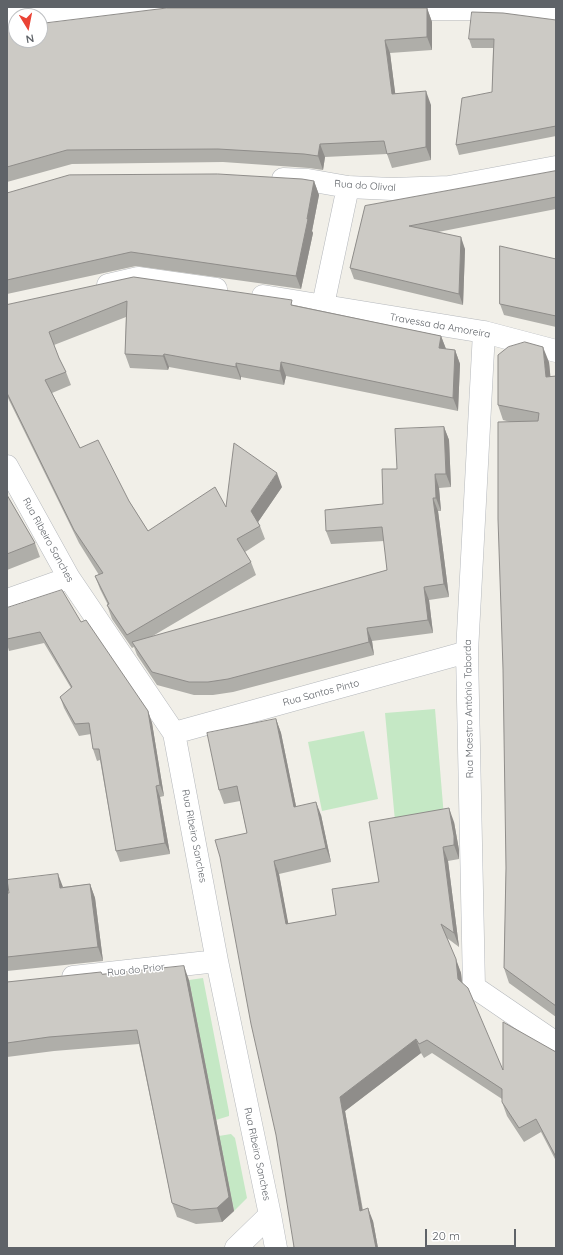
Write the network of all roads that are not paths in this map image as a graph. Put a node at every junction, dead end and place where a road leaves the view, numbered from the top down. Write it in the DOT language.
graph roads {
  1 [pos="455,8"];
  2 [pos="207,9"];
  3 [pos="380,9"];
  4 [pos="556,12"];
  5 [pos="7,17"];
  6 [pos="556,167"];
  7 [pos="261,178"];
  8 [pos="348,187"];
  9 [pos="92,288"];
  10 [pos="323,305"];
  11 [pos="484,332"];
  12 [pos="556,351"];
  13 [pos="7,466"];
  14 [pos="69,578"];
  15 [pos="7,600"];
  16 [pos="467,652"];
  17 [pos="174,733"];
  18 [pos="217,962"];
  19 [pos="54,979"];
  20 [pos="556,1043"];
  21 [pos="270,1215"];
  22 [pos="236,1248"];
  23 [pos="276,1248"];
  1 -- 3 [label="street"];
  1 -- 4 [label="street"];
  2 -- 5 [label="street"];
  6 -- 8 [label="street, Rua do Olival"];
  7 -- 8 [label="street, Rua do Olival"];
  8 -- 10 [label="street"];
  9 -- 10 [label="street, Travessa da Amoreira"];
  10 -- 11 [label="street, Travessa da Amoreira"];
  11 -- 12 [label="street, Travessa da Amoreira"];
  11 -- 16 [label="street, Rua Maestro António Taborda"];
  13 -- 14 [label="street, Rua Ribeiro Sanches"];
  14 -- 15 [label="street"];
  14 -- 17 [label="street, Rua Ribeiro Sanches"];
  16 -- 17 [label="street, Rua Santos Pinto"];
  16 -- 20 [label="street, Rua Maestro António Taborda"];
  17 -- 18 [label="street, Rua Ribeiro Sanches"];
  18 -- 19 [label="street, Rua do Prior"];
  18 -- 21 [label="street, Rua Ribeiro Sanches"];
  21 -- 22 [label="street"];
  21 -- 23 [label="street, Rua Ribeiro Sanches"];
}
